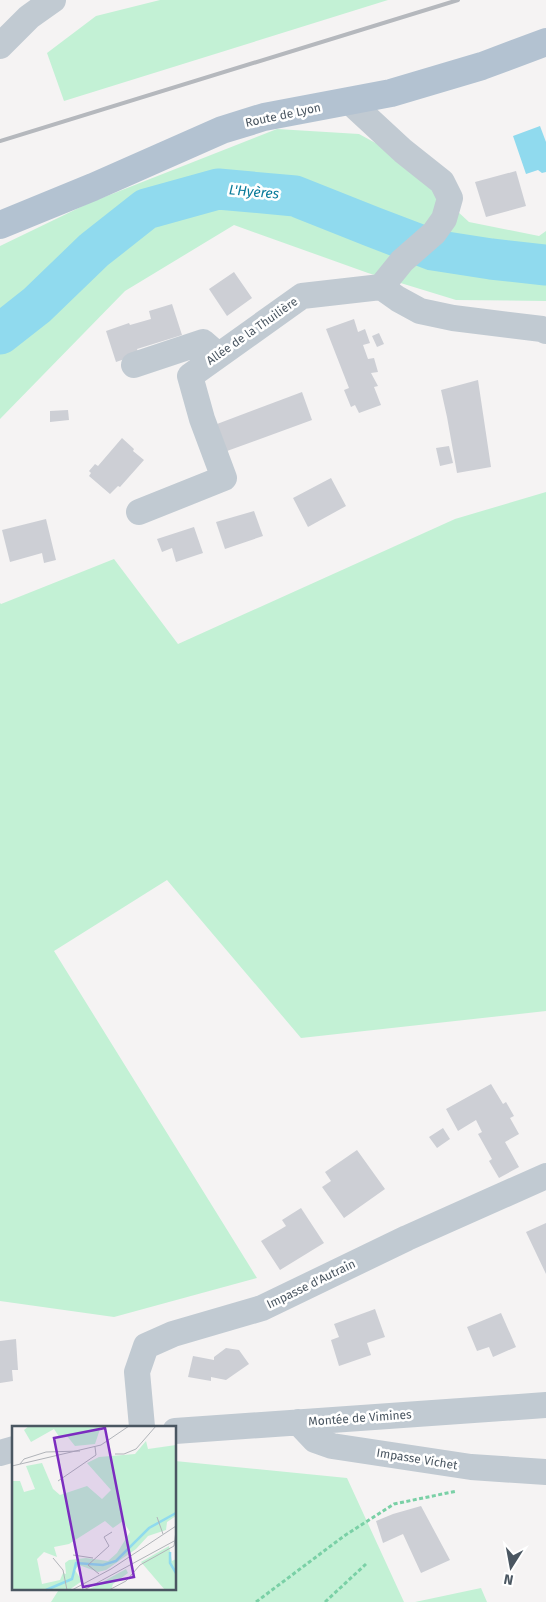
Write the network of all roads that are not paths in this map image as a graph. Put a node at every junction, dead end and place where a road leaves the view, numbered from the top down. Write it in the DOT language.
graph roads {
  1 [pos="53,0"];
  2 [pos="546,42"];
  3 [pos="0,46"];
  4 [pos="350,102"];
  5 [pos="0,225"];
  6 [pos="381,287"];
  7 [pos="546,331"];
  8 [pos="218,355"];
  9 [pos="134,365"];
  10 [pos="139,512"];
  11 [pos="546,1176"];
  12 [pos="546,1405"];
  13 [pos="298,1422"];
  14 [pos="142,1426"];
  15 [pos="176,1431"];
  16 [pos="546,1472"];
  1 -- 3 [label="street"];
  2 -- 4 [label="main road, Route de Lyon"];
  4 -- 5 [label="main road, Route de Lyon"];
  4 -- 6 [label="street"];
  6 -- 7 [label="street"];
  6 -- 8 [label="street, Allée de la Thuilière"];
  8 -- 9 [label="street"];
  8 -- 10 [label="street, Allée de la Thuilière"];
  11 -- 14 [label="street, Impasse d'Autrain"];
  12 -- 13 [label="street, Montée de Vimines"];
  13 -- 15 [label="street, Montée de Vimines"];
  13 -- 16 [label="street, Impasse Vichet"];
}
